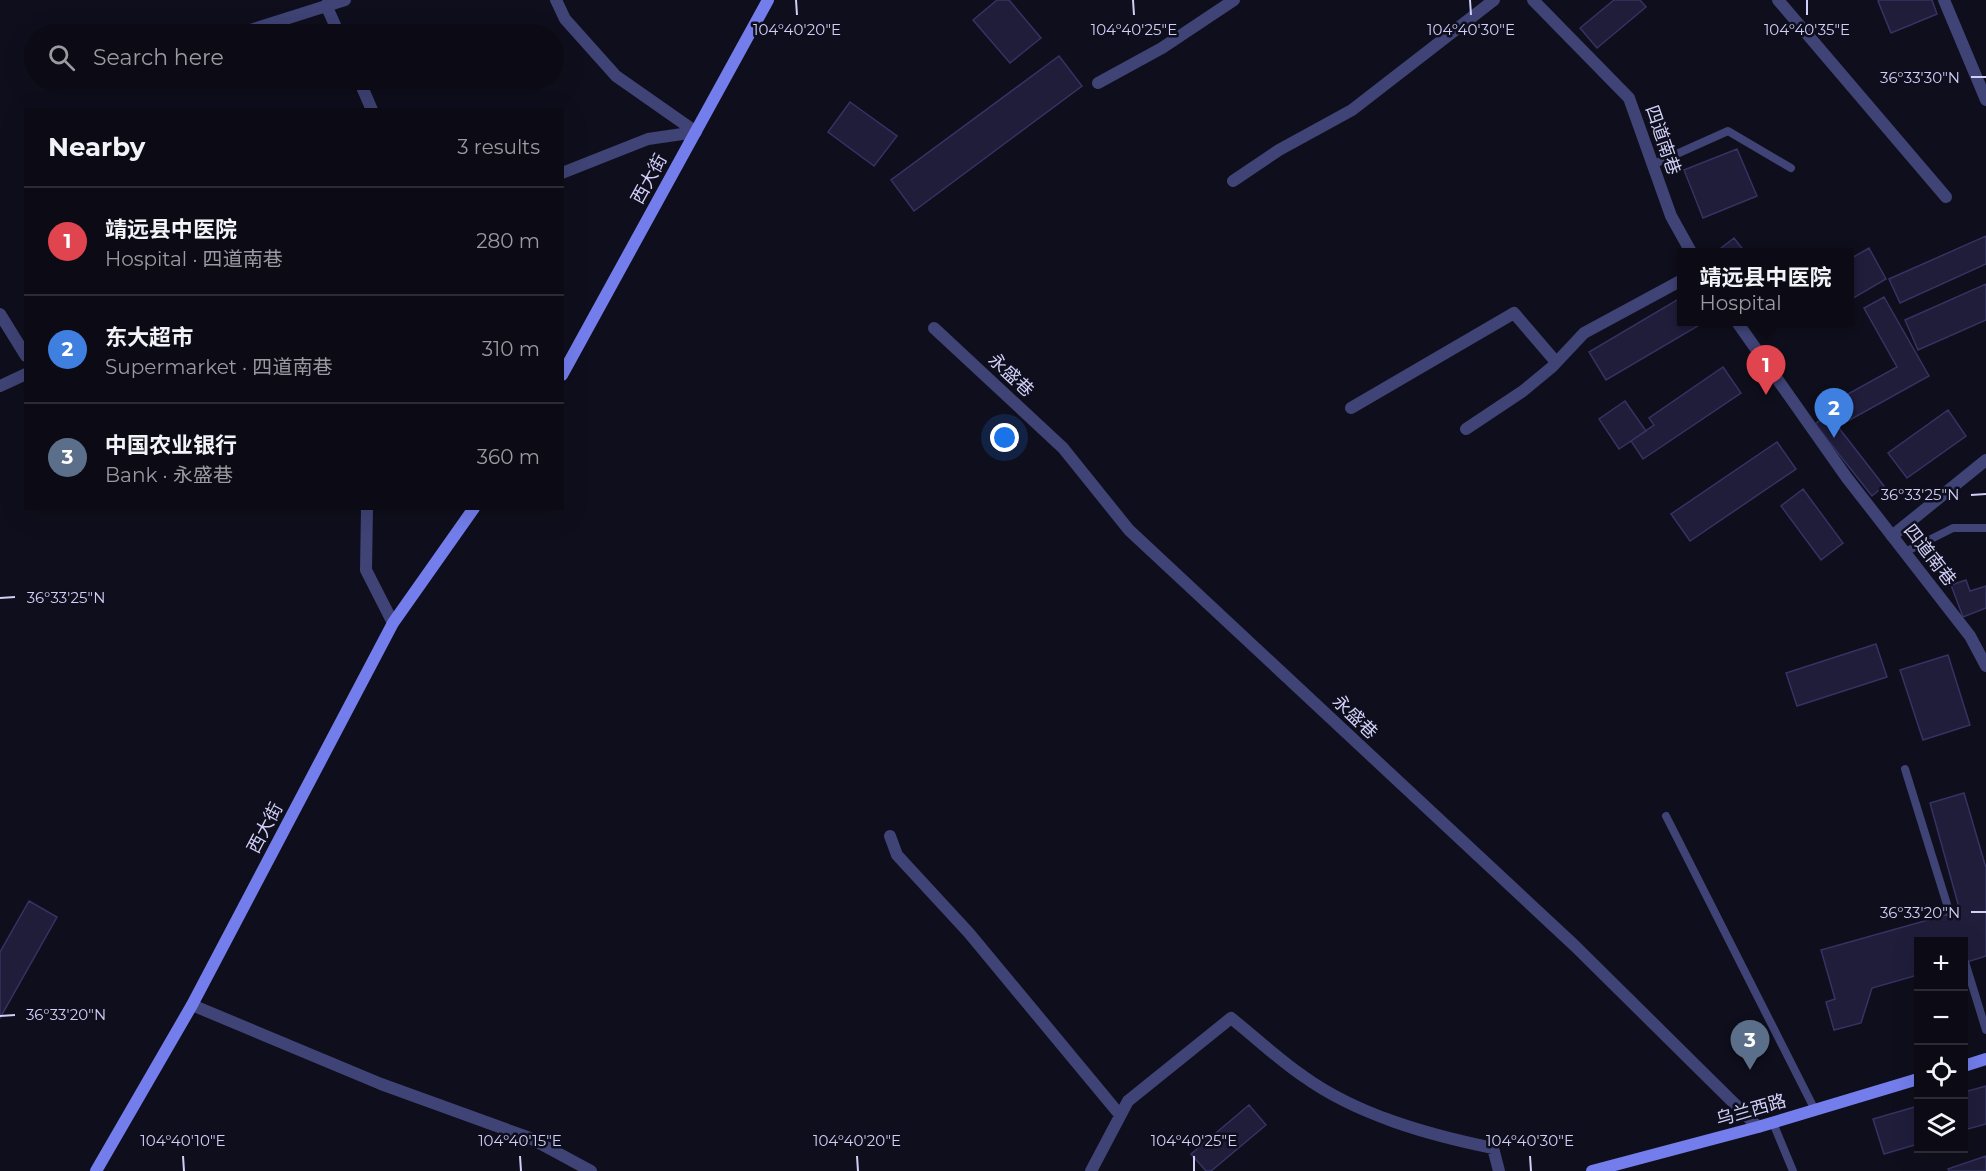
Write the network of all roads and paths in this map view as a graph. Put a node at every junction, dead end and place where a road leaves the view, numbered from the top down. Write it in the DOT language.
graph roads {
  1 [pos="345,0"];
  2 [pos="556,0"];
  3 [pos="768,0"];
  4 [pos="1234,0"];
  5 [pos="1494,0"];
  6 [pos="1533,0"];
  7 [pos="1778,0"];
  8 [pos="1944,0"];
  9 [pos="326,5"];
  10 [pos="268,24"];
  11 [pos="335,24"];
  12 [pos="1098,83"];
  13 [pos="363,90"];
  14 [pos="1986,100"];
  15 [pos="371,108"];
  16 [pos="696,132"];
  17 [pos="1652,165"];
  18 [pos="1791,168"];
  19 [pos="564,172"];
  20 [pos="1233,181"];
  21 [pos="1946,197"];
  22 [pos="1689,248"];
  23 [pos="1677,283"];
  24 [pos="0,314"];
  25 [pos="1741,326"];
  26 [pos="934,328"];
  27 [pos="24,353"];
  28 [pos="1556,362"];
  29 [pos="564,371"];
  30 [pos="24,375"];
  31 [pos="0,387"];
  32 [pos="1351,408"];
  33 [pos="1466,429"];
  34 [pos="1986,460"];
  35 [pos="367,510"];
  36 [pos="473,510"];
  37 [pos="1986,528"];
  38 [pos="1892,536"];
  39 [pos="1905,552"];
  40 [pos="393,623"];
  41 [pos="1986,666"];
  42 [pos="1905,769"];
  43 [pos="1666,816"];
  44 [pos="890,836"];
  45 [pos="1950,914"];
  46 [pos="1968,972"];
  47 [pos="192,1005"];
  48 [pos="1986,1030"];
  49 [pos="1986,1059"];
  50 [pos="1968,1065"];
  51 [pos="1914,1080"];
  52 [pos="1815,1110"];
  53 [pos="1120,1115"];
  54 [pos="1773,1123"];
  55 [pos="1758,1127"];
  56 [pos="96,1171"];
  57 [pos="591,1171"];
  58 [pos="1091,1171"];
  59 [pos="1499,1171"];
  60 [pos="1592,1171"];
  61 [pos="1793,1171"];
  1 -- 9 [label="street"];
  2 -- 16 [label="street"];
  3 -- 16 [label="main road, 西大街"];
  4 -- 12 [label="street"];
  5 -- 20 [label="street"];
  6 -- 17 [label="street, 四道南巷"];
  7 -- 21 [label="street"];
  8 -- 14 [label="street"];
  9 -- 10 [label="street"];
  9 -- 11 [label="street"];
  13 -- 15 [label="street"];
  16 -- 19 [label="street"];
  16 -- 29 [label="main road, 西大街"];
  17 -- 18 [label="lane"];
  17 -- 22 [label="street, 四道南巷"];
  23 -- 28 [label="street"];
  24 -- 27 [label="street"];
  25 -- 38 [label="street, 四道南巷"];
  26 -- 55 [label="street, 永盛巷"];
  28 -- 32 [label="street"];
  28 -- 33 [label="street"];
  30 -- 31 [label="street"];
  34 -- 38 [label="street"];
  35 -- 40 [label="street"];
  36 -- 40 [label="main road, 西大街"];
  37 -- 39 [label="lane"];
  38 -- 39 [label="street, 四道南巷"];
  39 -- 41 [label="street, 四道南巷"];
  40 -- 47 [label="main road, 西大街"];
  42 -- 45 [label="lane"];
  43 -- 52 [label="lane"];
  44 -- 53 [label="street"];
  46 -- 48 [label="lane"];
  47 -- 56 [label="main road, 西大街"];
  47 -- 57 [label="street"];
  49 -- 50 [label="main road"];
  51 -- 52 [label="main road, 乌兰西路"];
  52 -- 54 [label="main road, 乌兰西路"];
  53 -- 58 [label="street"];
  53 -- 59 [label="street"];
  54 -- 55 [label="main road, 乌兰西路"];
  54 -- 61 [label="lane"];
  55 -- 60 [label="main road, 乌兰西路"];
}
